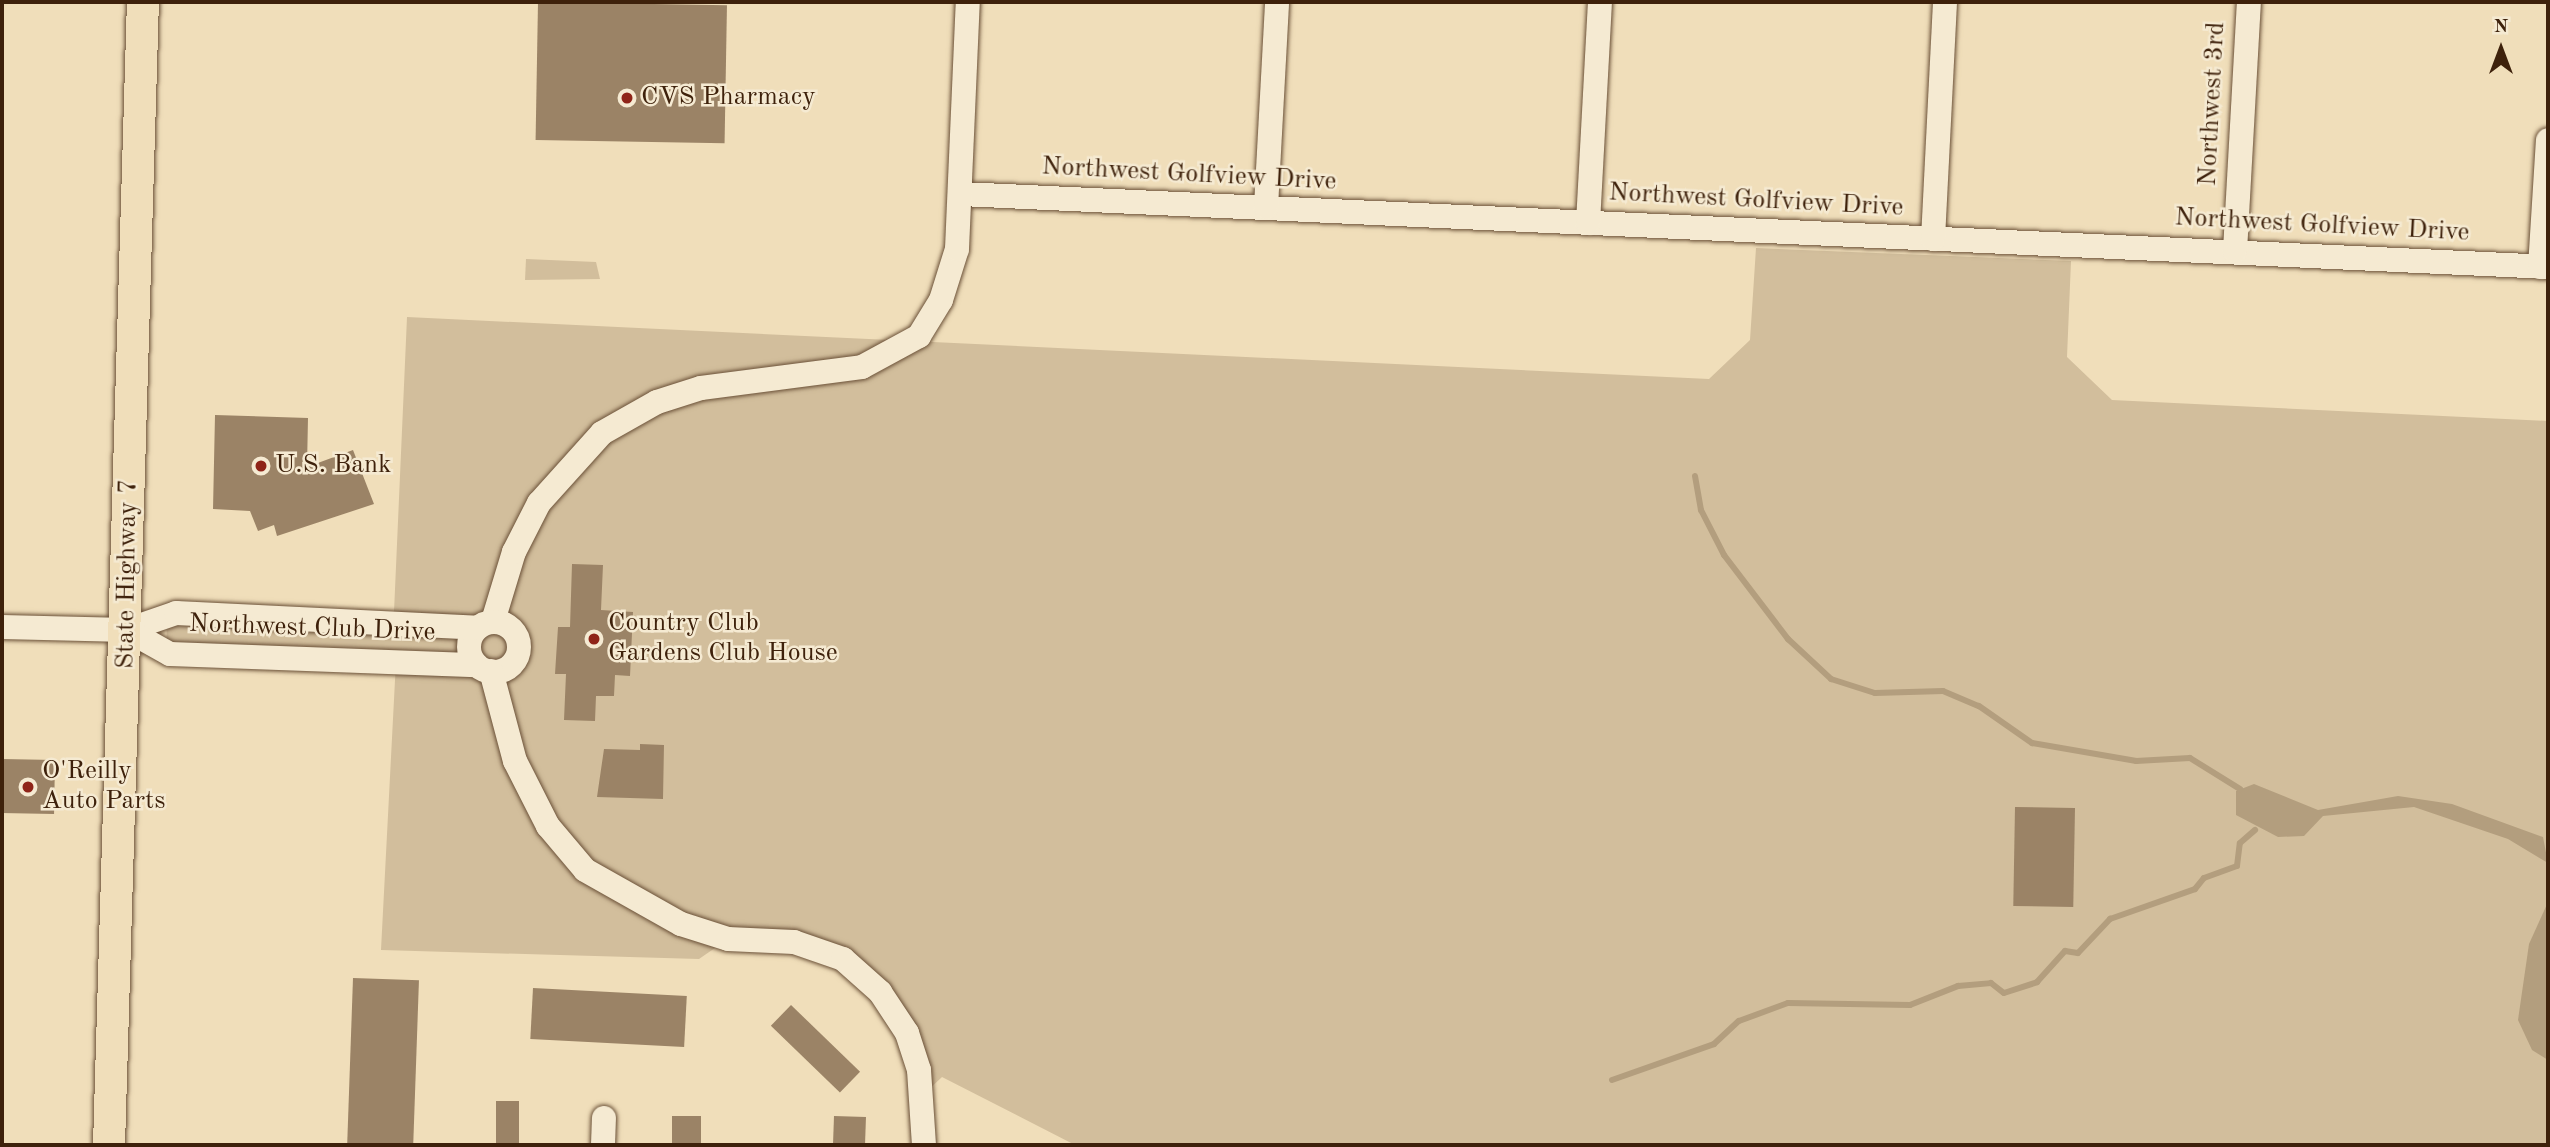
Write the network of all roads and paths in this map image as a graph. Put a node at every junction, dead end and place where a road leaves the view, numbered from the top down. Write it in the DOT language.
graph roads {
  1 [pos="143,2"];
  2 [pos="968,2"];
  3 [pos="1277,2"];
  4 [pos="1600,2"];
  5 [pos="1945,2"];
  6 [pos="2249,2"];
  7 [pos="2548,140"];
  8 [pos="961,194"];
  9 [pos="1266,207"];
  10 [pos="1588,223"];
  11 [pos="1933,239"];
  12 [pos="2235,251"];
  13 [pos="2544,267"];
  14 [pos="485,624"];
  15 [pos="2,627"];
  16 [pos="127,630"];
  17 [pos="484,668"];
  18 [pos="604,1118"];
  19 [pos="109,1145"];
  20 [pos="603,1145"];
  21 [pos="924,1145"];
  1 -- 16 [label="main road, State Highway 7"];
  2 -- 8 [label="street"];
  3 -- 9 [label="street"];
  4 -- 10 [label="street"];
  5 -- 11 [label="street"];
  6 -- 12 [label="street, Northwest 3rd"];
  7 -- 13 [label="street"];
  8 -- 9 [label="street, Northwest Golfview Drive"];
  8 -- 14 [label="street"];
  9 -- 10 [label="street, Northwest Golfview Drive"];
  10 -- 11 [label="street, Northwest Golfview Drive"];
  11 -- 12 [label="street, Northwest Golfview Drive"];
  12 -- 13 [label="street, Northwest Golfview Drive"];
  14 -- 16 [label="street, Northwest Club Drive"];
  14 -- 17 [label="street"];
  14 -- 17 [label="street"];
  15 -- 16 [label="street"];
  16 -- 17 [label="street, Northwest Club Drive"];
  16 -- 19 [label="main road, State Highway 7"];
  17 -- 21 [label="street"];
  18 -- 20 [label="street"];
}
